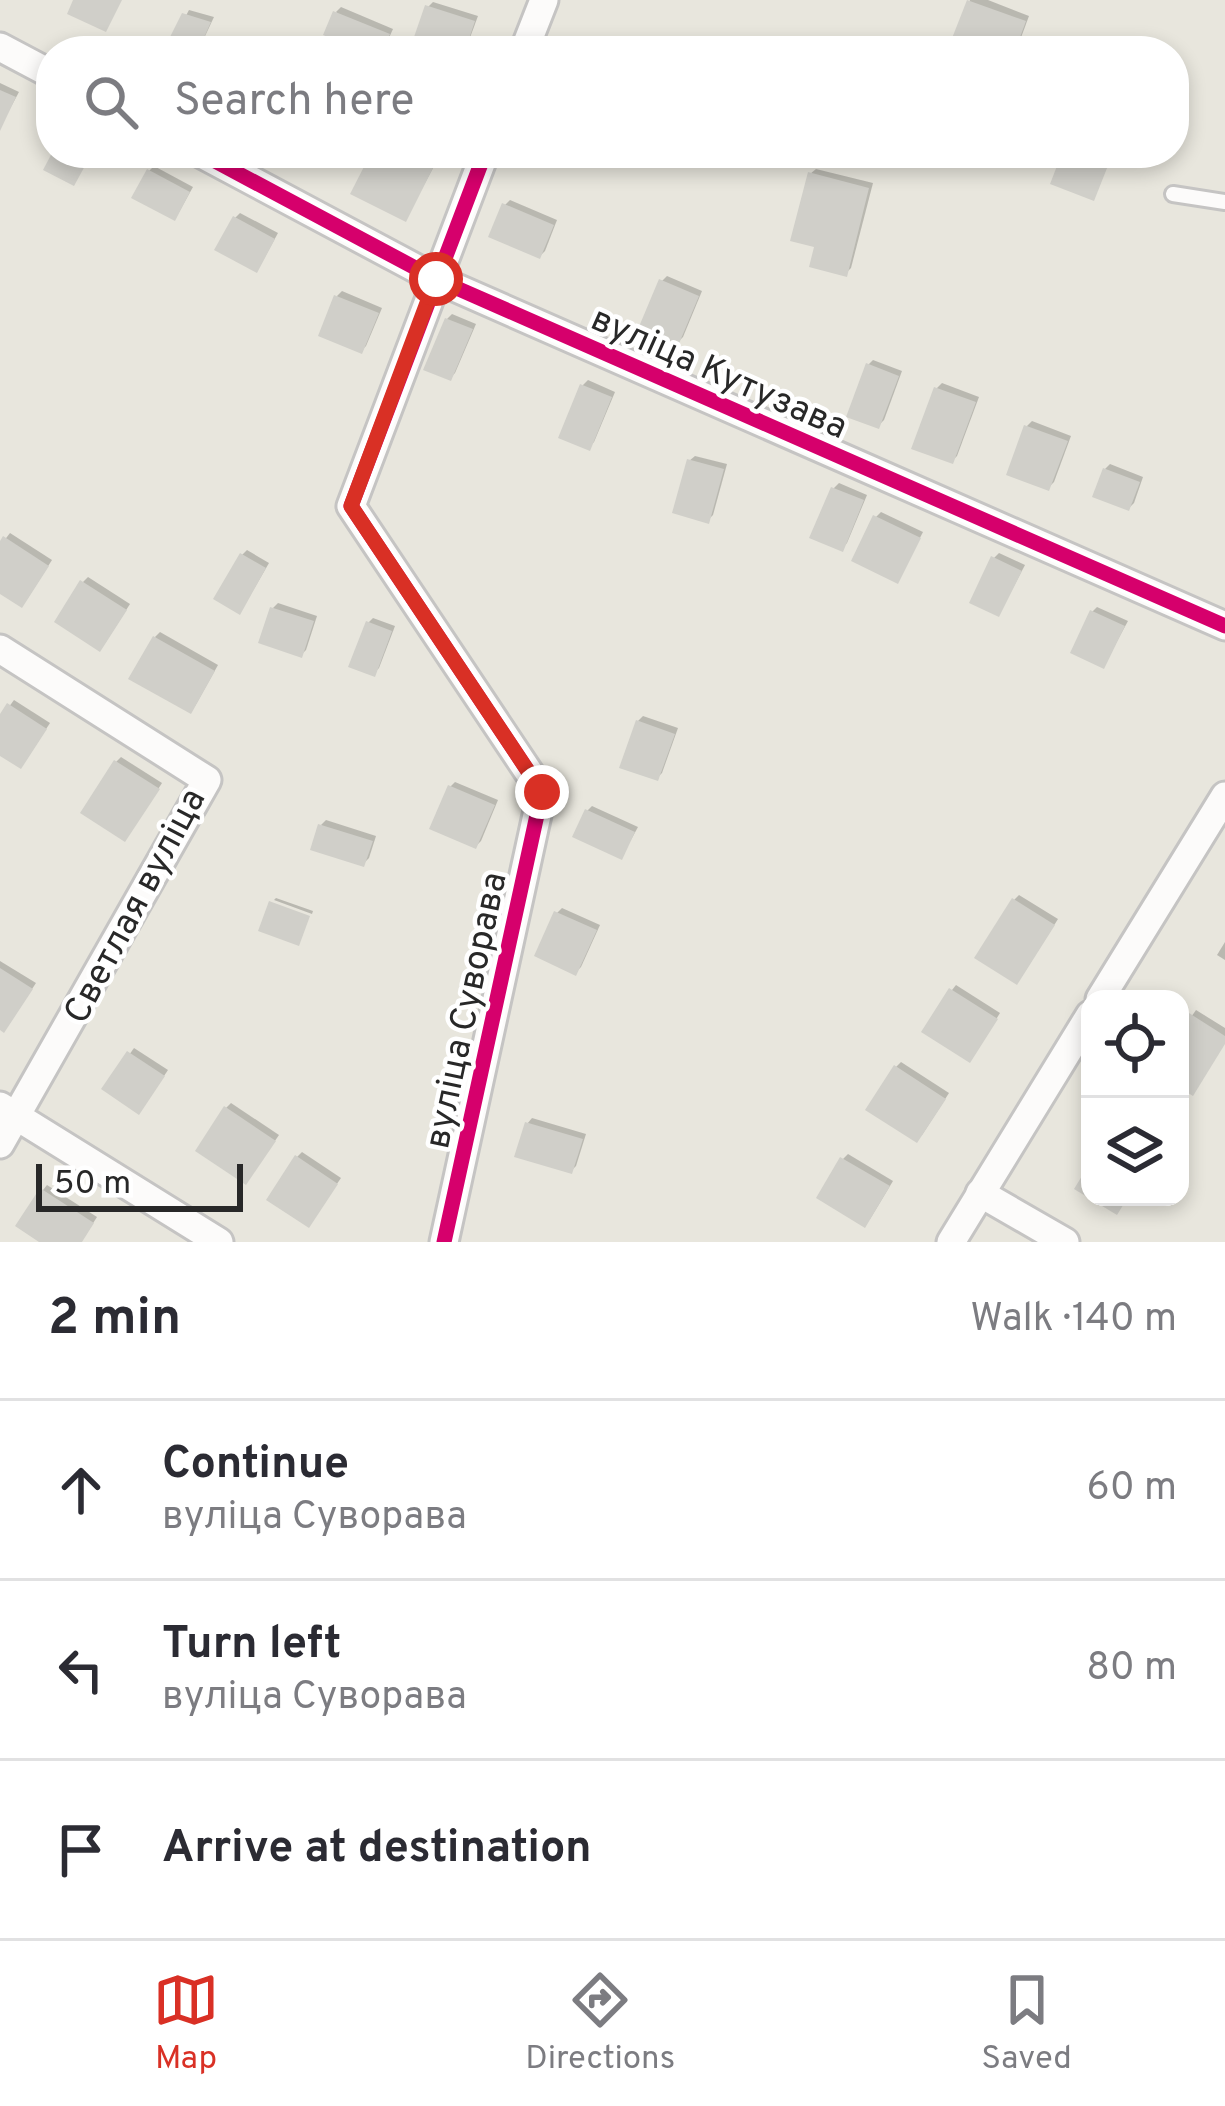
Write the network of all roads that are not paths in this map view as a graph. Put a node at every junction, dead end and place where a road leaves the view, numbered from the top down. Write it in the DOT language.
graph roads {
  1 [pos="544,0"];
  2 [pos="530,36"];
  3 [pos="0,47"];
  4 [pos="36,66"];
  5 [pos="228,168"];
  6 [pos="478,168"];
  7 [pos="1173,194"];
  8 [pos="1225,202"];
  9 [pos="436,279"];
  10 [pos="1225,626"];
  11 [pos="0,650"];
  12 [pos="1225,796"];
  13 [pos="1106,990"];
  14 [pos="1081,1030"];
  15 [pos="8,1111"];
  16 [pos="0,1144"];
  17 [pos="980,1193"];
  18 [pos="219,1242"];
  19 [pos="444,1242"];
  20 [pos="951,1242"];
  21 [pos="1065,1242"];
  1 -- 2 [label="street"];
  3 -- 4 [label="street"];
  5 -- 9 [label="street, вуліца Кутузава"];
  6 -- 9 [label="street, вуліца Суворава"];
  7 -- 8 [label="lane"];
  9 -- 10 [label="street, вуліца Кутузава"];
  9 -- 19 [label="street, вуліца Суворава"];
  11 -- 15 [label="street, Светлая вуліца"];
  12 -- 13 [label="street"];
  14 -- 17 [label="street"];
  15 -- 16 [label="street"];
  15 -- 18 [label="street"];
  17 -- 20 [label="street"];
  17 -- 21 [label="street"];
}
